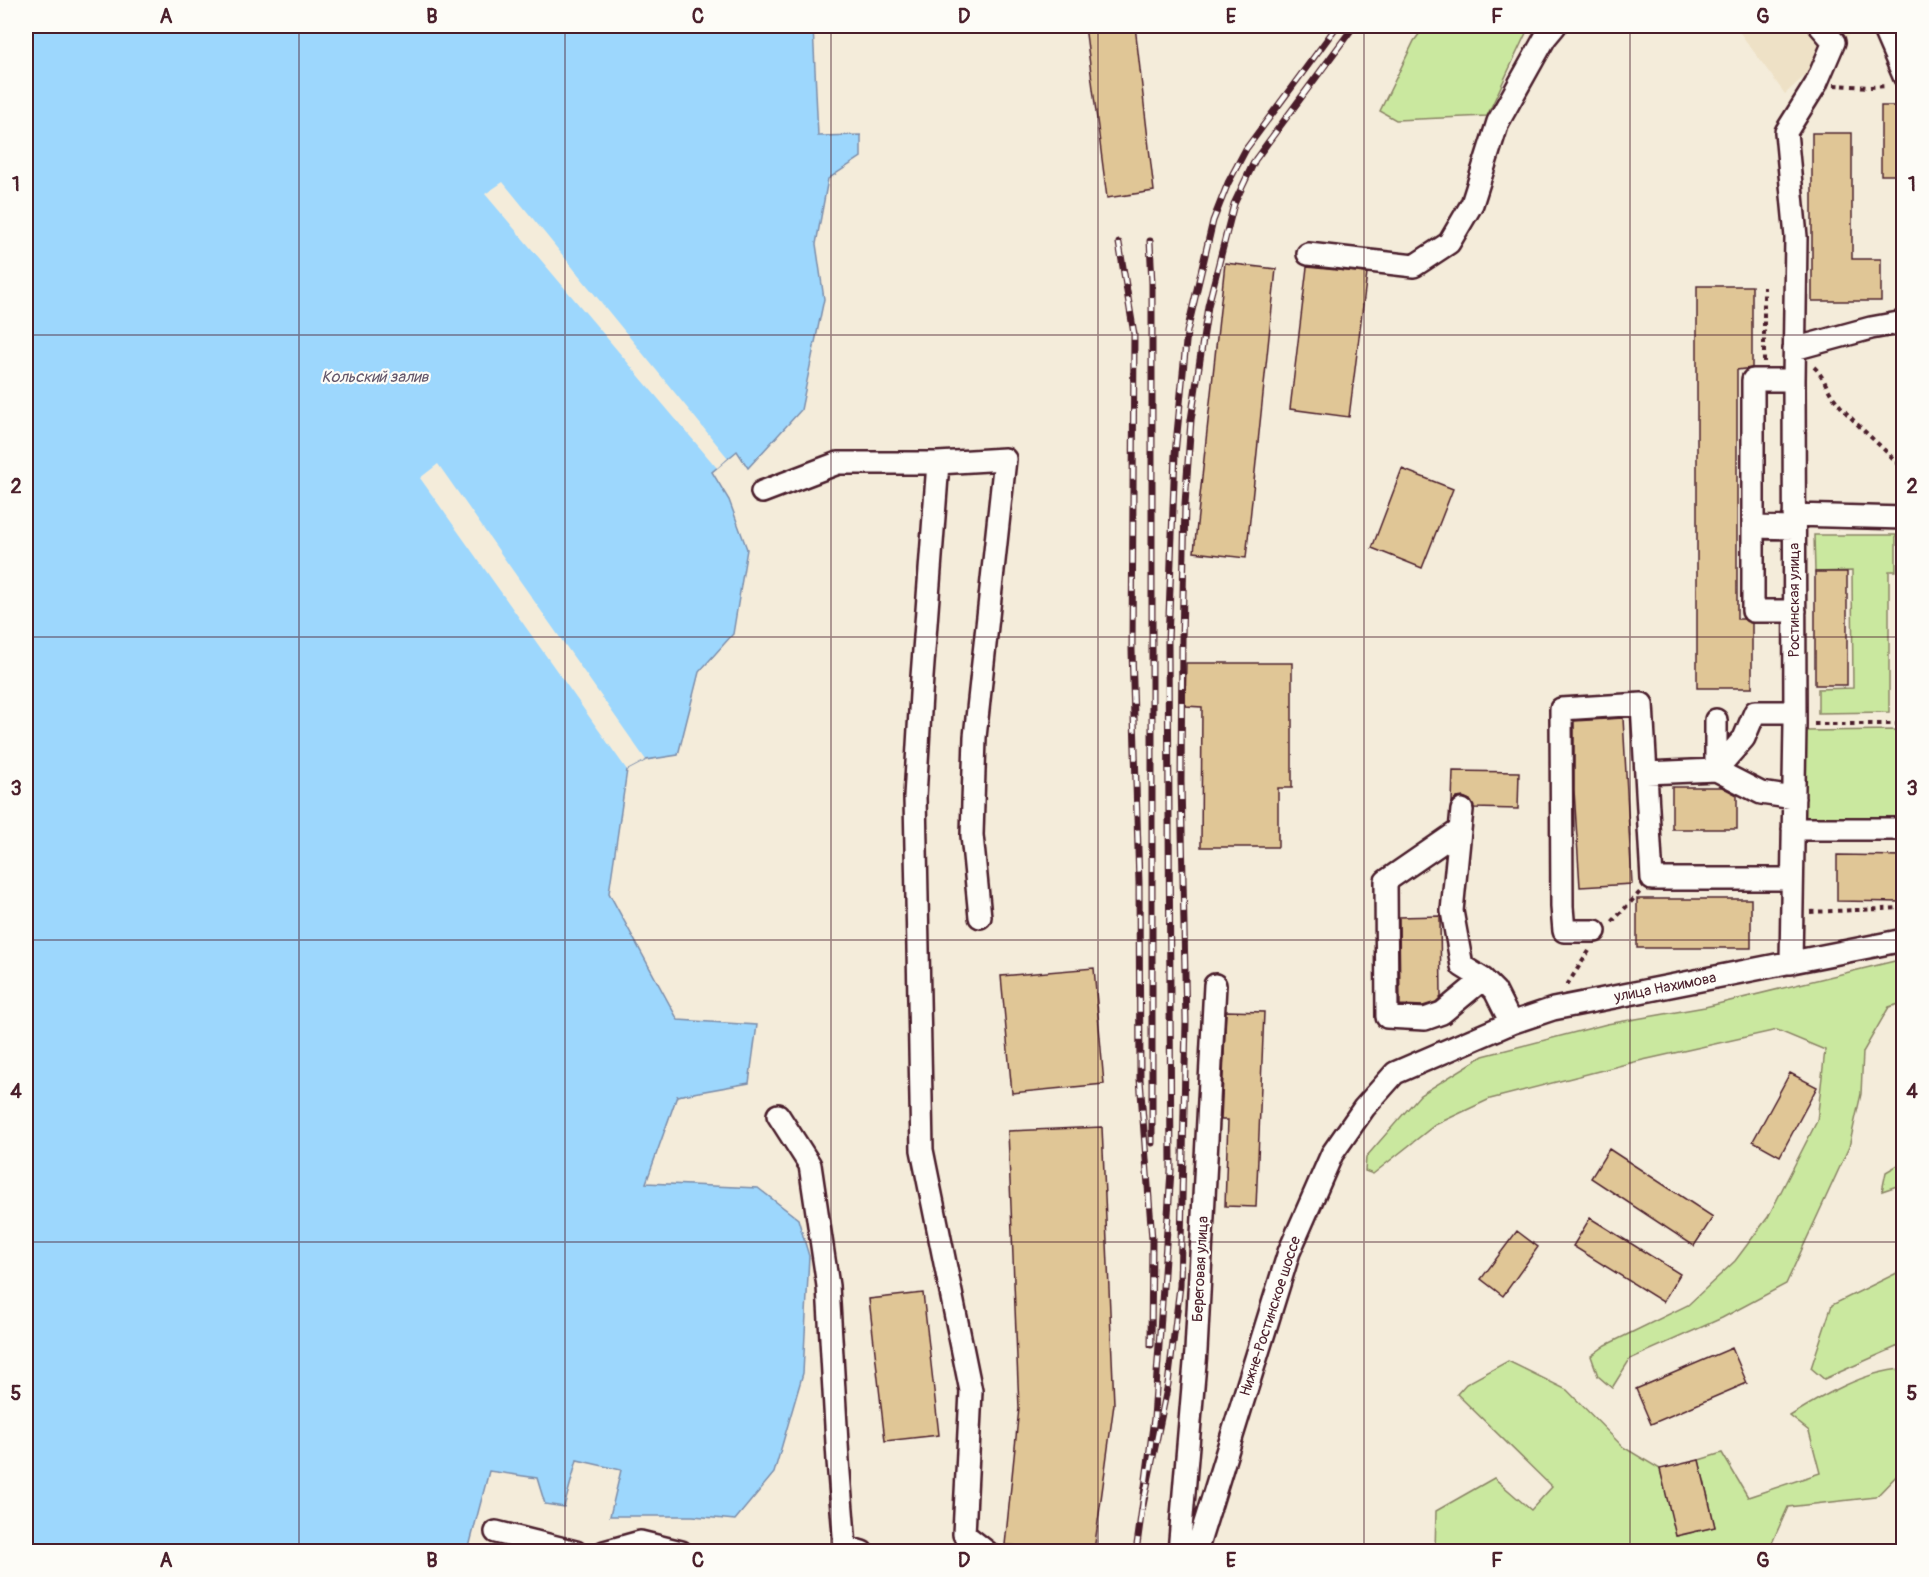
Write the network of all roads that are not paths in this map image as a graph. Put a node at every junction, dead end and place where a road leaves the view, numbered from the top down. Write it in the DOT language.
graph roads {
  1 [pos="1555,26"];
  2 [pos="1820,26"];
  3 [pos="1888,26"];
  4 [pos="1898,80"];
  5 [pos="1308,254"];
  6 [pos="1904,322"];
  7 [pos="1796,349"];
  8 [pos="1794,380"];
  9 [pos="938,463"];
  10 [pos="762,492"];
  11 [pos="1904,518"];
  12 [pos="1794,522"];
  13 [pos="1753,527"];
  14 [pos="1795,611"];
  15 [pos="1795,718"];
  16 [pos="1716,720"];
  17 [pos="1716,770"];
  18 [pos="1646,773"];
  19 [pos="1794,798"];
  20 [pos="1793,829"];
  21 [pos="1904,829"];
  22 [pos="1792,879"];
  23 [pos="980,917"];
  24 [pos="1599,934"];
  25 [pos="1904,940"];
  26 [pos="1791,963"];
  27 [pos="1483,979"];
  28 [pos="1215,985"];
  29 [pos="1511,1023"];
  30 [pos="1434,1056"];
  31 [pos="778,1115"];
  32 [pos="496,1532"];
  33 [pos="576,1551"];
  34 [pos="604,1551"];
  35 [pos="681,1551"];
  36 [pos="862,1551"];
  37 [pos="987,1551"];
  38 [pos="1179,1551"];
  39 [pos="1196,1551"];
  1 -- 5 [label="street"];
  2 -- 7 [label="street, Ростинская улица"];
  3 -- 4 [label="street"];
  6 -- 7 [label="street"];
  7 -- 8 [label="street, Ростинская улица"];
  8 -- 12 [label="street, Ростинская улица"];
  8 -- 13 [label="street"];
  9 -- 10 [label="street"];
  9 -- 23 [label="street"];
  9 -- 37 [label="street"];
  11 -- 12 [label="street"];
  12 -- 13 [label="street"];
  12 -- 14 [label="street, Ростинская улица"];
  13 -- 14 [label="street"];
  14 -- 15 [label="street, Ростинская улица"];
  15 -- 17 [label="street"];
  15 -- 19 [label="street, Ростинская улица"];
  16 -- 17 [label="street"];
  17 -- 18 [label="street"];
  17 -- 19 [label="street"];
  18 -- 22 [label="street"];
  18 -- 24 [label="street"];
  19 -- 20 [label="street, Ростинская улица"];
  20 -- 21 [label="street"];
  20 -- 22 [label="street, Ростинская улица"];
  22 -- 26 [label="street, Ростинская улица"];
  25 -- 26 [label="street, улица Нахимова"];
  26 -- 29 [label="street, улица Нахимова"];
  27 -- 27 [label="street"];
  27 -- 29 [label="street"];
  28 -- 38 [label="street, Береговая улица"];
  29 -- 30 [label="street, улица Нахимова"];
  30 -- 39 [label="street, Нижне-Ростинское шоссе"];
  31 -- 36 [label="street"];
  32 -- 33 [label="street"];
  34 -- 35 [label="street"];
}
